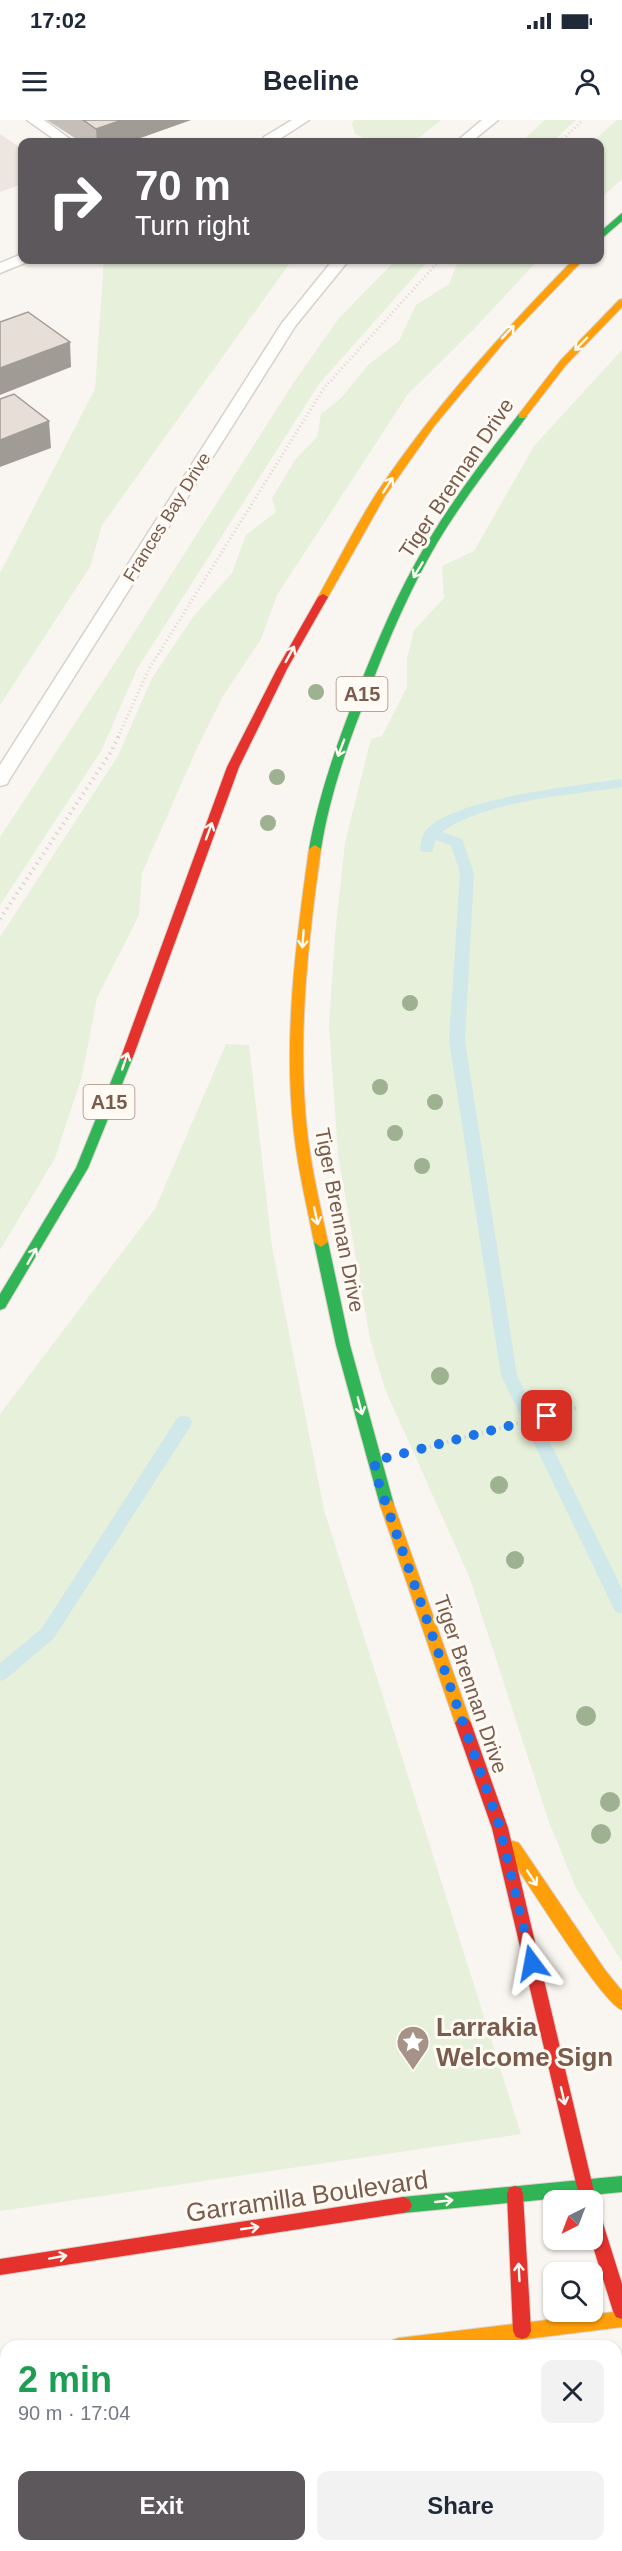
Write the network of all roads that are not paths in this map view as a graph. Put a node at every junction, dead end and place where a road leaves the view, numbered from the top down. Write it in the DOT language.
graph roads {
  1 [pos="34,120"];
  2 [pos="302,120"];
  3 [pos="491,120"];
  4 [pos="62,138"];
  5 [pos="277,138"];
  6 [pos="468,138"];
  7 [pos="622,216"];
  8 [pos="604,233"];
  9 [pos="18,261"];
  10 [pos="338,264"];
  11 [pos="574,264"];
  12 [pos="0,268"];
  13 [pos="622,302"];
  14 [pos="0,780"];
  15 [pos="0,1305"];
  16 [pos="500,1828"];
  17 [pos="622,2003"];
  18 [pos="622,2184"];
  19 [pos="585,2190"];
  20 [pos="600,2190"];
  21 [pos="515,2194"];
  22 [pos="543,2194"];
  23 [pos="603,2250"];
  24 [pos="0,2266"];
  25 [pos="622,2311"];
  26 [pos="622,2319"];
  27 [pos="524,2338"];
  28 [pos="493,2340"];
  1 -- 4 [label="lane"];
  2 -- 5 [label="lane"];
  3 -- 6 [label="lane"];
  7 -- 8 [label="main road"];
  9 -- 12 [label="lane"];
  10 -- 14 [label="lane, Frances Bay Drive"];
  15 -- 11 [label="main road, A15, one-way"];
  13 -- 16 [label="main road, Tiger Brennan Drive / A15, one-way"];
  16 -- 17 [label="main road, one-way"];
  16 -- 19 [label="main road, Tiger Brennan Drive / A15, one-way"];
  18 -- 20 [label="main road, Garramilla Boulevard"];
  21 -- 22 [label="main road, Garramilla Boulevard"];
  24 -- 21 [label="main road, Garramilla Boulevard, one-way"];
  27 -- 21 [label="main road, one-way"];
  23 -- 25 [label="main road"];
  26 -- 27 [label="main road"];
  27 -- 28 [label="main road"];
}
